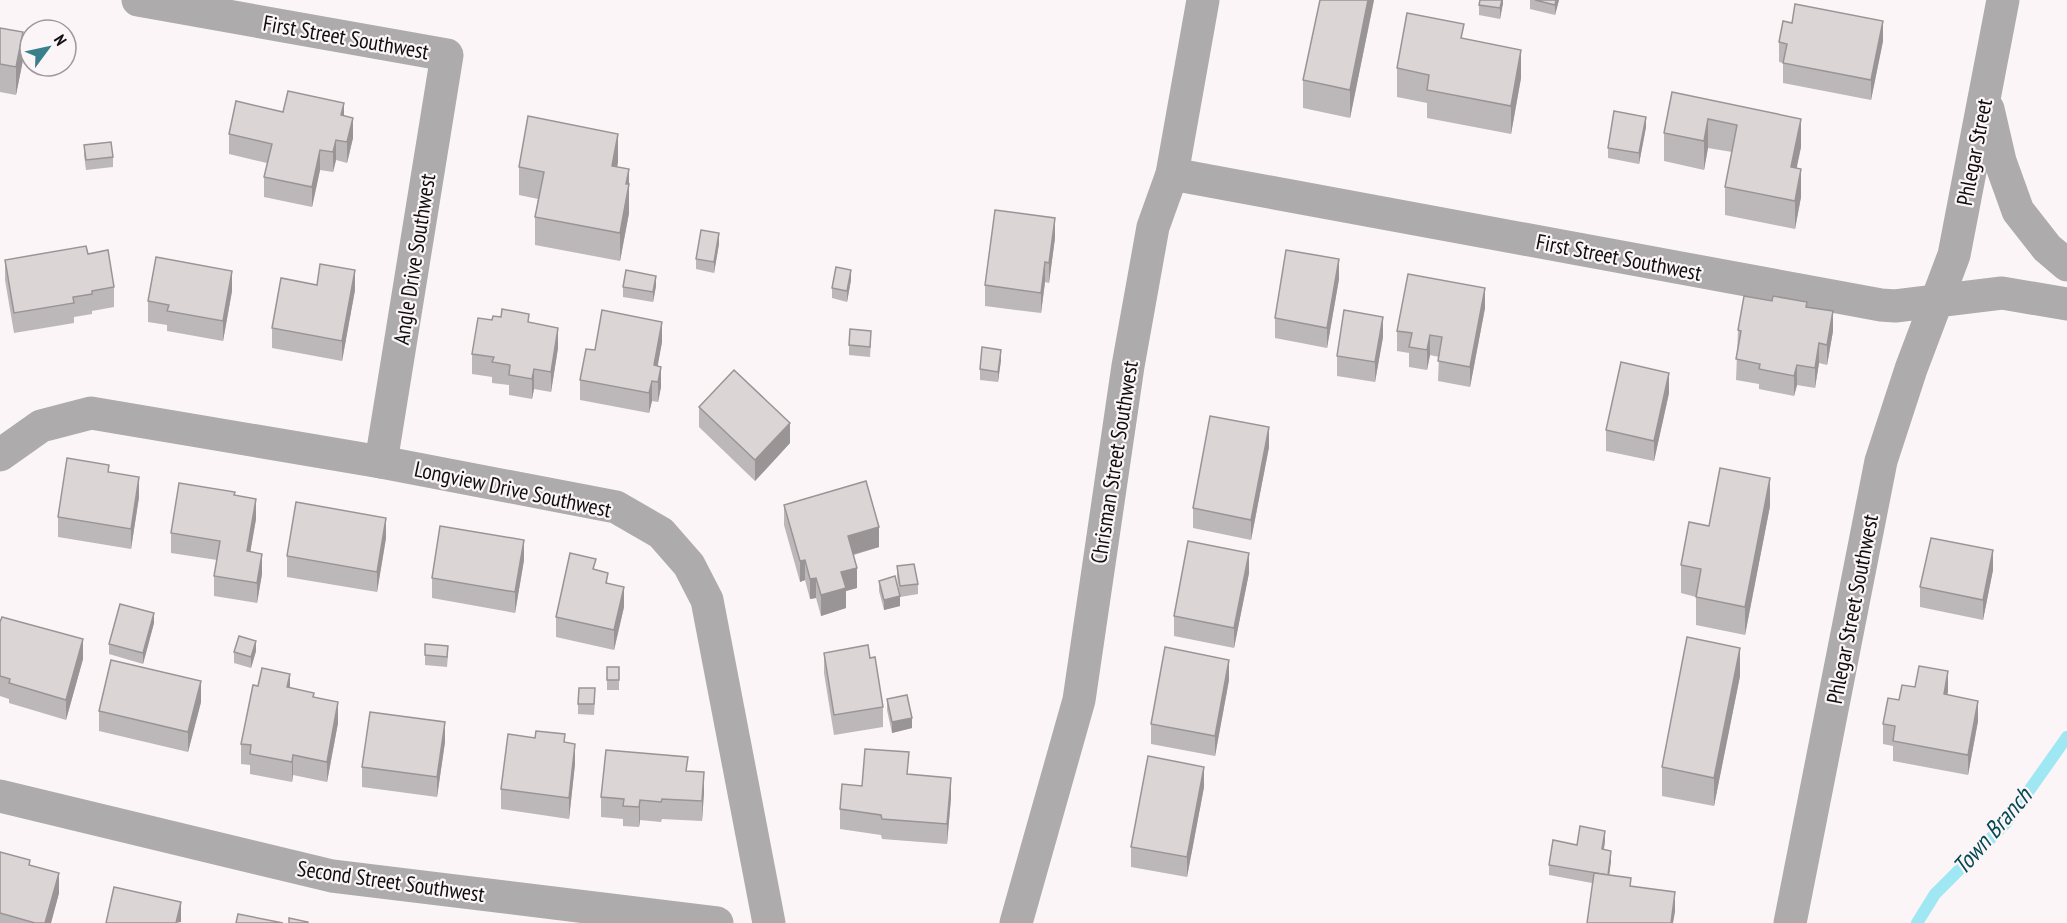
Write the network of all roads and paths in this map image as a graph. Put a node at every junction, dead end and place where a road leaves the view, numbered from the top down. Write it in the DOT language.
graph roads {
  1 [pos="138,0"];
  2 [pos="1203,0"];
  3 [pos="2003,0"];
  4 [pos="447,55"];
  5 [pos="1985,99"];
  6 [pos="1172,174"];
  7 [pos="2067,265"];
  8 [pos="1935,302"];
  9 [pos="2067,304"];
  10 [pos="0,455"];
  11 [pos="381,462"];
  12 [pos="0,796"];
  13 [pos="717,923"];
  14 [pos="769,923"];
  15 [pos="1016,923"];
  16 [pos="1790,923"];
  1 -- 4 [label="street, First Street Southwest"];
  2 -- 6 [label="street, Chrisman Street Southwest"];
  3 -- 5 [label="street, Phlegar Street"];
  4 -- 11 [label="street, Angle Drive Southwest"];
  5 -- 7 [label="street"];
  5 -- 8 [label="street, Phlegar Street"];
  6 -- 8 [label="street, First Street Southwest"];
  6 -- 15 [label="street, Chrisman Street Southwest"];
  8 -- 9 [label="street, First Street Southwest"];
  8 -- 16 [label="street, Phlegar Street Southwest"];
  10 -- 11 [label="street, Longview Drive Southwest"];
  11 -- 14 [label="street, Longview Drive Southwest"];
  12 -- 13 [label="street, Second Street Southwest"];
}
